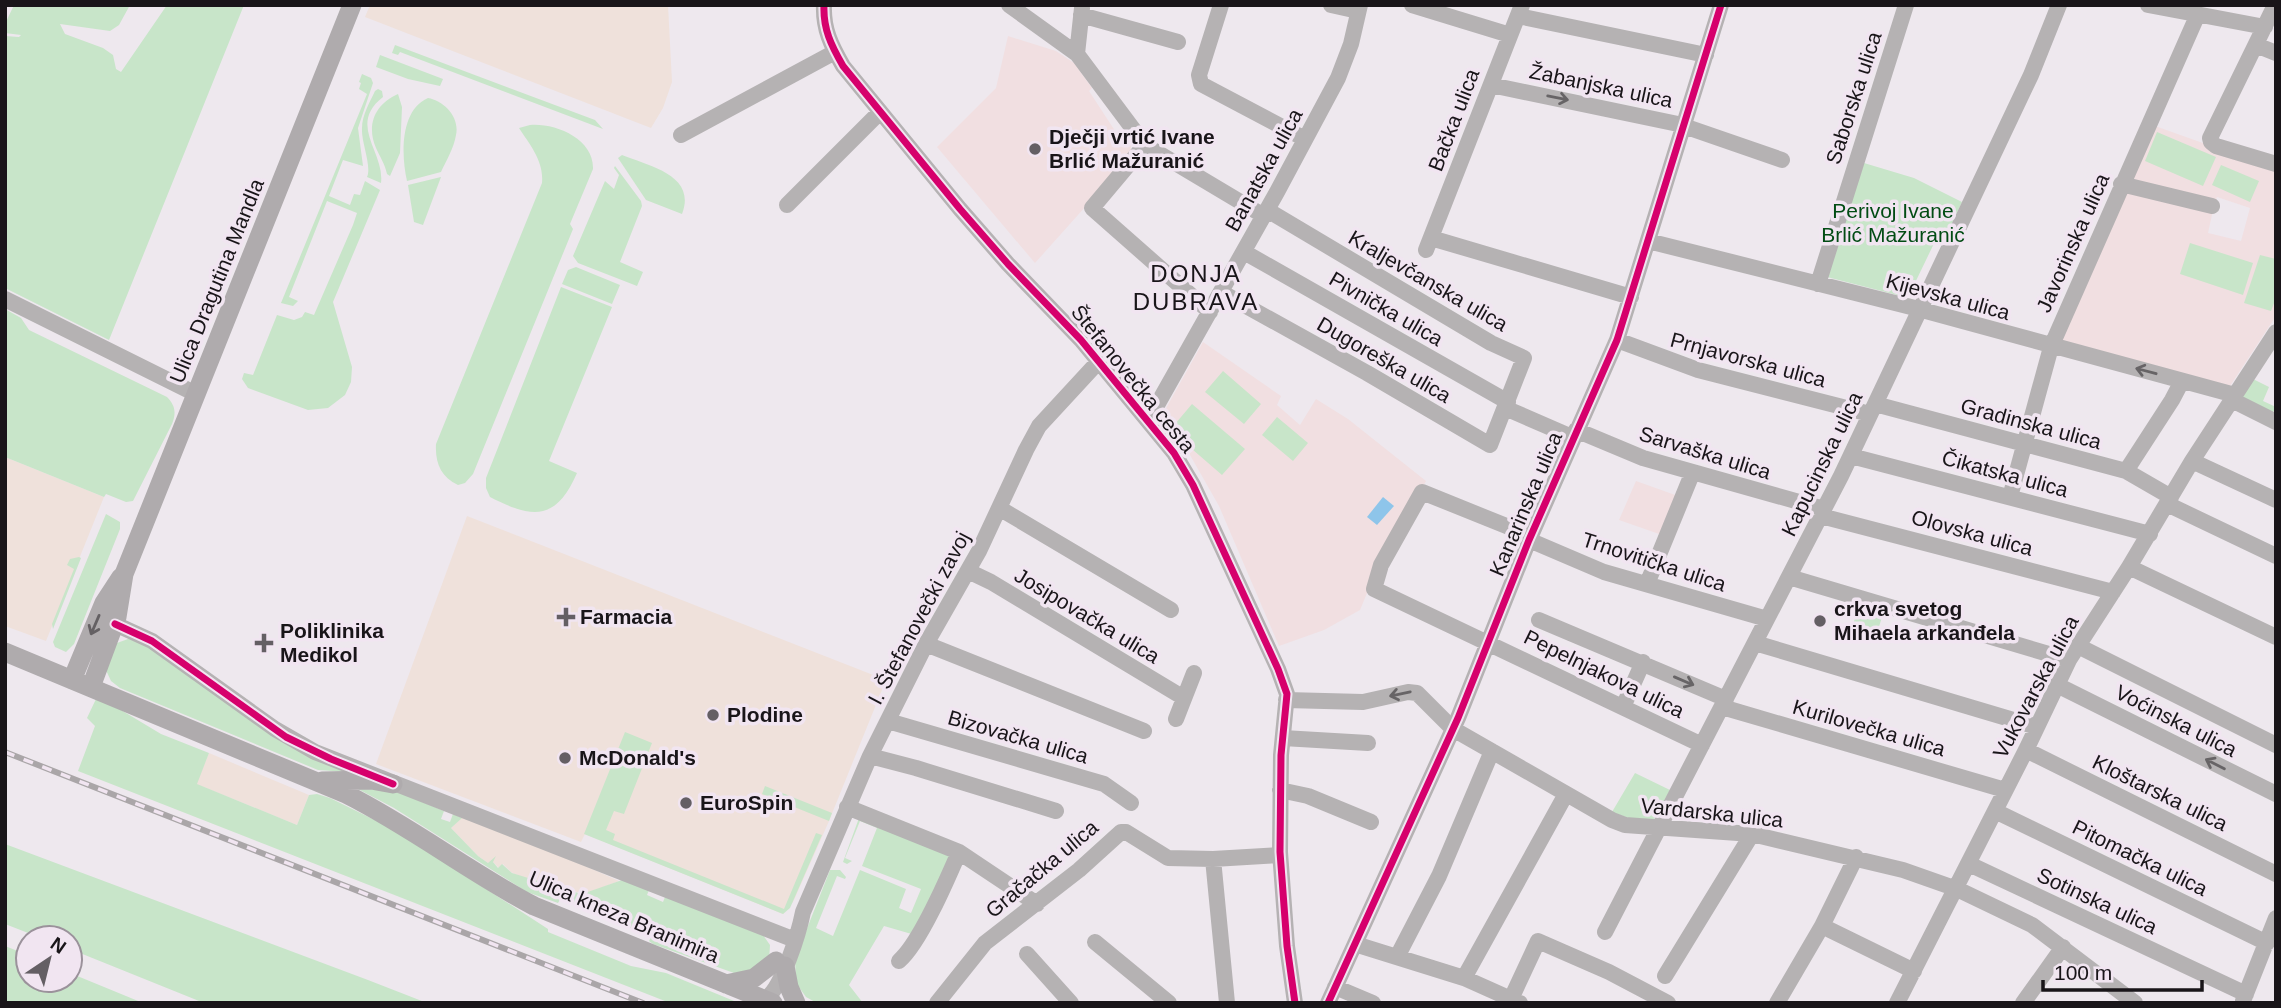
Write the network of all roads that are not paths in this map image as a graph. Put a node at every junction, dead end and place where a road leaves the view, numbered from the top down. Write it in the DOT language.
graph roads {
  1 [pos="352,5"];
  2 [pos="824,5"];
  3 [pos="1009,5"];
  4 [pos="1221,5"];
  5 [pos="1331,5"];
  6 [pos="1412,5"];
  7 [pos="1721,5"];
  8 [pos="1906,5"];
  9 [pos="2059,5"];
  10 [pos="2148,5"];
  11 [pos="2275,5"];
  12 [pos="1359,8"];
  13 [pos="1081,10"];
  14 [pos="1520,10"];
  15 [pos="2199,14"];
  16 [pos="2264,27"];
  17 [pos="1510,35"];
  18 [pos="1178,43"];
  19 [pos="2256,45"];
  20 [pos="835,52"];
  21 [pos="2276,52"];
  22 [pos="1077,54"];
  23 [pos="1706,55"];
  24 [pos="1491,85"];
  25 [pos="880,113"];
  26 [pos="1685,126"];
  27 [pos="681,135"];
  28 [pos="1305,139"];
  29 [pos="1145,145"];
  30 [pos="1782,160"];
  31 [pos="2276,164"];
  32 [pos="2121,184"];
  33 [pos="787,205"];
  34 [pos="2212,206"];
  35 [pos="1265,213"];
  36 [pos="1648,241"];
  37 [pos="1244,252"];
  38 [pos="1818,284"];
  39 [pos="1221,292"];
  40 [pos="1632,297"];
  41 [pos="5,299"];
  42 [pos="1919,310"];
  43 [pos="1210,312"];
  44 [pos="2275,333"];
  45 [pos="1616,340"];
  46 [pos="2050,347"];
  47 [pos="1099,361"];
  48 [pos="2182,381"];
  49 [pos="196,394"];
  50 [pos="2234,398"];
  51 [pos="1506,405"];
  52 [pos="1872,409"];
  53 [pos="1148,421"];
  54 [pos="2276,422"];
  55 [pos="1574,433"];
  56 [pos="2024,445"];
  57 [pos="1851,456"];
  58 [pos="2193,461"];
  59 [pos="2126,471"];
  60 [pos="1692,474"];
  61 [pos="2010,497"];
  62 [pos="2276,500"];
  63 [pos="2169,501"];
  64 [pos="999,508"];
  65 [pos="1822,512"];
  66 [pos="2150,534"];
  67 [pos="1530,538"];
  68 [pos="2276,556"];
  69 [pos="2129,567"];
  70 [pos="968,571"];
  71 [pos="124,574"];
  72 [pos="1789,577"];
  73 [pos="1647,584"];
  74 [pos="1374,589"];
  75 [pos="2113,593"];
  76 [pos="1171,610"];
  77 [pos="1767,619"];
  78 [pos="1539,620"];
  79 [pos="115,625"];
  80 [pos="2276,637"];
  81 [pos="1488,643"];
  82 [pos="1755,643"];
  83 [pos="926,644"];
  84 [pos="5,652"];
  85 [pos="2073,653"];
  86 [pos="1643,662"];
  87 [pos="1194,673"];
  88 [pos="72,680"];
  89 [pos="2057,685"];
  90 [pos="91,688"];
  91 [pos="1184,698"];
  92 [pos="1286,700"];
  93 [pos="1724,703"];
  94 [pos="1623,707"];
  95 [pos="1176,719"];
  96 [pos="888,721"];
  97 [pos="2037,727"];
  98 [pos="1453,729"];
  99 [pos="1144,732"];
  100 [pos="1283,738"];
  101 [pos="1368,743"];
  102 [pos="1702,745"];
  103 [pos="2276,745"];
  104 [pos="2026,750"];
  105 [pos="1492,751"];
  106 [pos="870,756"];
  107 [pos="317,782"];
  108 [pos="393,784"];
  109 [pos="1280,790"];
  110 [pos="2005,790"];
  111 [pos="1566,794"];
  112 [pos="2276,794"];
  113 [pos="1131,803"];
  114 [pos="847,807"];
  115 [pos="1056,811"];
  116 [pos="1994,811"];
  117 [pos="1371,822"];
  118 [pos="1660,827"];
  119 [pos="1752,834"];
  120 [pos="959,852"];
  121 [pos="1280,855"];
  122 [pos="1856,857"];
  123 [pos="1213,859"];
  124 [pos="1969,864"];
  125 [pos="2276,874"];
  126 [pos="1956,889"];
  127 [pos="1037,904"];
  128 [pos="800,916"];
  129 [pos="2276,919"];
  130 [pos="1822,926"];
  131 [pos="760,927"];
  132 [pos="1605,932"];
  133 [pos="790,939"];
  134 [pos="1095,942"];
  135 [pos="2267,943"];
  136 [pos="1355,944"];
  137 [pos="2063,947"];
  138 [pos="1027,954"];
  139 [pos="1397,957"];
  140 [pos="779,961"];
  141 [pos="899,961"];
  142 [pos="1914,971"];
  143 [pos="1665,976"];
  144 [pos="1464,978"];
  145 [pos="725,984"];
  146 [pos="1330,998"];
  147 [pos="2244,998"];
  148 [pos="1298,999"];
  149 [pos="2124,1000"];
  150 [pos="769,1001"];
  151 [pos="1515,1001"];
  152 [pos="1069,1002"];
  153 [pos="796,1003"];
  154 [pos="937,1003"];
  155 [pos="1169,1003"];
  156 [pos="1227,1003"];
  157 [pos="1373,1003"];
  158 [pos="1668,1003"];
  159 [pos="1777,1003"];
  160 [pos="1897,1003"];
  161 [pos="2023,1003"];
  1 -- 49 [label="main road, Ulica Dragutina Mandla"];
  2 -- 20 [label="street, Štefanovečka cesta"];
  3 -- 22 [label="street"];
  4 -- 28 [label="street"];
  5 -- 12 [label="street"];
  6 -- 17 [label="street"];
  7 -- 23 [label="street, Kanarinska ulica"];
  8 -- 38 [label="street, Saborska ulica"];
  9 -- 42 [label="street, Kapucinska ulica"];
  10 -- 15 [label="street"];
  11 -- 16 [label="street"];
  12 -- 28 [label="street, Banatska ulica"];
  13 -- 18 [label="street"];
  13 -- 22 [label="street"];
  14 -- 17 [label="street, Bačka ulica"];
  14 -- 23 [label="street"];
  15 -- 16 [label="street"];
  15 -- 32 [label="street, Javorinska ulica"];
  16 -- 19 [label="street"];
  17 -- 24 [label="street, Bačka ulica"];
  19 -- 21 [label="street"];
  19 -- 31 [label="street"];
  20 -- 25 [label="street, Štefanovečka cesta"];
  20 -- 27 [label="street"];
  22 -- 29 [label="street"];
  23 -- 26 [label="street, Kanarinska ulica"];
  24 -- 26 [label="street, Žabanjska ulica, one-way"];
  24 -- 40 [label="street, Bačka ulica"];
  25 -- 33 [label="street"];
  25 -- 47 [label="street, Štefanovečka cesta"];
  26 -- 30 [label="street, Žabanjska ulica"];
  26 -- 36 [label="street, Kanarinska ulica"];
  28 -- 35 [label="street, Banatska ulica"];
  29 -- 35 [label="street, Kraljevčanska ulica"];
  29 -- 43 [label="street"];
  32 -- 34 [label="street"];
  32 -- 46 [label="street, Javorinska ulica"];
  35 -- 37 [label="street, Banatska ulica"];
  35 -- 51 [label="street, Kraljevčanska ulica"];
  36 -- 38 [label="street, Kijevska ulica"];
  36 -- 40 [label="street, Kanarinska ulica"];
  37 -- 39 [label="street, Banatska ulica"];
  37 -- 51 [label="street, Pivnička ulica"];
  38 -- 42 [label="street, Kijevska ulica"];
  39 -- 43 [label="street, Banatska ulica"];
  39 -- 51 [label="street, Dugoreška ulica"];
  40 -- 45 [label="street, Kanarinska ulica"];
  41 -- 49 [label="street"];
  42 -- 46 [label="street, Kijevska ulica"];
  42 -- 52 [label="street, Kapucinska ulica"];
  43 -- 53 [label="street, Banatska ulica"];
  44 -- 50 [label="street, Vukovarska ulica"];
  45 -- 52 [label="street, Prnjavorska ulica"];
  45 -- 55 [label="street, Kanarinska ulica"];
  48 -- 46 [label="street, Kijevska ulica, one-way"];
  46 -- 56 [label="street, Javorinska ulica"];
  47 -- 53 [label="street, Štefanovečka cesta"];
  47 -- 64 [label="street, I. Štefanovečki zavoj"];
  48 -- 50 [label="street, Kijevska ulica"];
  48 -- 59 [label="street"];
  49 -- 71 [label="main road, Ulica Dragutina Mandla"];
  50 -- 54 [label="street, Kijevska ulica"];
  50 -- 58 [label="street, Vukovarska ulica"];
  51 -- 55 [label="street, Pivnička ulica"];
  52 -- 56 [label="street, Gradinska ulica"];
  52 -- 57 [label="street, Kapucinska ulica"];
  53 -- 92 [label="street, Štefanovečka cesta"];
  55 -- 60 [label="street, Sarvaška ulica"];
  55 -- 67 [label="street, Kanarinska ulica"];
  56 -- 59 [label="street, Gradinska ulica"];
  56 -- 61 [label="street, Javorinska ulica"];
  57 -- 61 [label="street, Čikatska ulica"];
  57 -- 65 [label="street, Kapucinska ulica"];
  58 -- 62 [label="street"];
  58 -- 63 [label="street, Vukovarska ulica"];
  59 -- 63 [label="street, Gradinska ulica"];
  60 -- 65 [label="street, Sarvaška ulica"];
  60 -- 73 [label="street"];
  61 -- 66 [label="street, Čikatska ulica"];
  63 -- 66 [label="street, Vukovarska ulica"];
  63 -- 68 [label="street, Gradinska ulica"];
  64 -- 70 [label="street, I. Štefanovečki zavoj"];
  64 -- 76 [label="street"];
  65 -- 72 [label="street, Kapucinska ulica"];
  65 -- 75 [label="street, Olovska ulica"];
  66 -- 69 [label="street, Vukovarska ulica"];
  67 -- 73 [label="street, Trnovitička ulica"];
  67 -- 74 [label="street, Trnovitička ulica"];
  67 -- 81 [label="street, Kanarinska ulica"];
  69 -- 75 [label="street, Vukovarska ulica"];
  69 -- 80 [label="street"];
  70 -- 83 [label="street, I. Štefanovečki zavoj"];
  70 -- 91 [label="street, Josipovačka ulica"];
  71 -- 79 [label="main road, Ulica Dragutina Mandla"];
  71 -- 88 [label="main road, Ulica Dragutina Mandla, one-way"];
  72 -- 77 [label="street, Kapucinska ulica"];
  72 -- 85 [label="street"];
  73 -- 77 [label="street, Trnovitička ulica"];
  74 -- 81 [label="street, Pepelnjakova ulica"];
  75 -- 85 [label="street, Vukovarska ulica"];
  77 -- 82 [label="street, Kapucinska ulica"];
  78 -- 86 [label="street, Kurilovečka ulica"];
  79 -- 90 [label="main road, Ulica Dragutina Mandla"];
  79 -- 108 [label="street, Ulica kneza Branimira"];
  81 -- 94 [label="street, Pepelnjakova ulica"];
  81 -- 98 [label="street, Kanarinska ulica"];
  82 -- 93 [label="street, Kapucinska ulica"];
  82 -- 97 [label="street"];
  83 -- 96 [label="street, I. Štefanovečki zavoj"];
  83 -- 99 [label="street"];
  84 -- 88 [label="main road, Ulica kneza Branimira"];
  85 -- 89 [label="street, Vukovarska ulica"];
  85 -- 103 [label="street"];
  86 -- 93 [label="street, Kurilovečka ulica, one-way"];
  86 -- 94 [label="street"];
  87 -- 91 [label="street"];
  88 -- 90 [label="main road, Ulica kneza Branimira"];
  89 -- 97 [label="street, Vukovarska ulica"];
  112 -- 89 [label="street, Voćinska ulica, one-way"];
  90 -- 107 [label="main road, Ulica kneza Branimira"];
  91 -- 95 [label="street"];
  98 -- 92 [label="street, Vardarska ulica, one-way"];
  92 -- 100 [label="street, Štefanovečka cesta"];
  93 -- 102 [label="street, Kapucinska ulica"];
  93 -- 110 [label="street, Kurilovečka ulica"];
  94 -- 102 [label="street, Pepelnjakova ulica"];
  96 -- 106 [label="street, I. Štefanovečki zavoj"];
  96 -- 113 [label="street, Bizovačka ulica"];
  97 -- 104 [label="street, Vukovarska ulica"];
  98 -- 105 [label="street, Vardarska ulica"];
  98 -- 136 [label="street, Kanarinska ulica"];
  100 -- 101 [label="street"];
  100 -- 109 [label="street, Štefanovečka cesta"];
  102 -- 118 [label="street, Kapucinska ulica"];
  104 -- 110 [label="street, Vukovarska ulica"];
  104 -- 125 [label="street, Kloštarska ulica"];
  105 -- 111 [label="street, Vardarska ulica"];
  105 -- 139 [label="street"];
  106 -- 114 [label="street, I. Štefanovečki zavoj"];
  106 -- 115 [label="street"];
  107 -- 108 [label="main road"];
  107 -- 145 [label="main road, Ulica kneza Branimira"];
  108 -- 131 [label="street, Ulica kneza Branimira"];
  109 -- 117 [label="street"];
  109 -- 121 [label="street, Štefanovečka cesta"];
  110 -- 116 [label="street, Vukovarska ulica"];
  111 -- 118 [label="street, Vardarska ulica"];
  111 -- 144 [label="street"];
  114 -- 120 [label="street"];
  114 -- 128 [label="street, I. Štefanovečki zavoj"];
  116 -- 124 [label="street, Vukovarska ulica"];
  116 -- 135 [label="street, Pitomačka ulica"];
  118 -- 119 [label="street, Vardarska ulica"];
  118 -- 132 [label="street, Kapucinska ulica"];
  119 -- 122 [label="street, Vardarska ulica"];
  119 -- 143 [label="street"];
  120 -- 127 [label="street"];
  120 -- 141 [label="street"];
  121 -- 123 [label="street, Gračačka ulica"];
  121 -- 148 [label="street, Štefanovečka cesta"];
  122 -- 126 [label="street, Vardarska ulica"];
  122 -- 130 [label="street"];
  123 -- 127 [label="street, Gračačka ulica"];
  123 -- 156 [label="street"];
  124 -- 126 [label="street, Vukovarska ulica"];
  124 -- 147 [label="street, Sotinska ulica"];
  126 -- 137 [label="street, Vardarska ulica"];
  126 -- 142 [label="street, Vukovarska ulica"];
  127 -- 154 [label="street, Gračačka ulica"];
  128 -- 131 [label="street"];
  128 -- 133 [label="street, I. Štefanovečki zavoj"];
  129 -- 135 [label="street"];
  130 -- 142 [label="street"];
  130 -- 159 [label="street"];
  131 -- 133 [label="street, Ulica kneza Branimira"];
  131 -- 140 [label="street"];
  133 -- 140 [label="street, I. Štefanovečki zavoj"];
  134 -- 155 [label="street"];
  135 -- 147 [label="street"];
  136 -- 139 [label="street"];
  136 -- 146 [label="street, Kanarinska ulica"];
  137 -- 149 [label="street, Vardarska ulica"];
  137 -- 161 [label="street"];
  138 -- 152 [label="street"];
  139 -- 144 [label="street"];
  140 -- 145 [label="main road"];
  140 -- 150 [label="street, I. Štefanovečki zavoj"];
  140 -- 153 [label="main road"];
  142 -- 160 [label="street, Vukovarska ulica"];
  144 -- 151 [label="street"];
  145 -- 150 [label="main road, Ulica kneza Branimira"];
  146 -- 157 [label="street"];
  151 -- 158 [label="street"];
}
